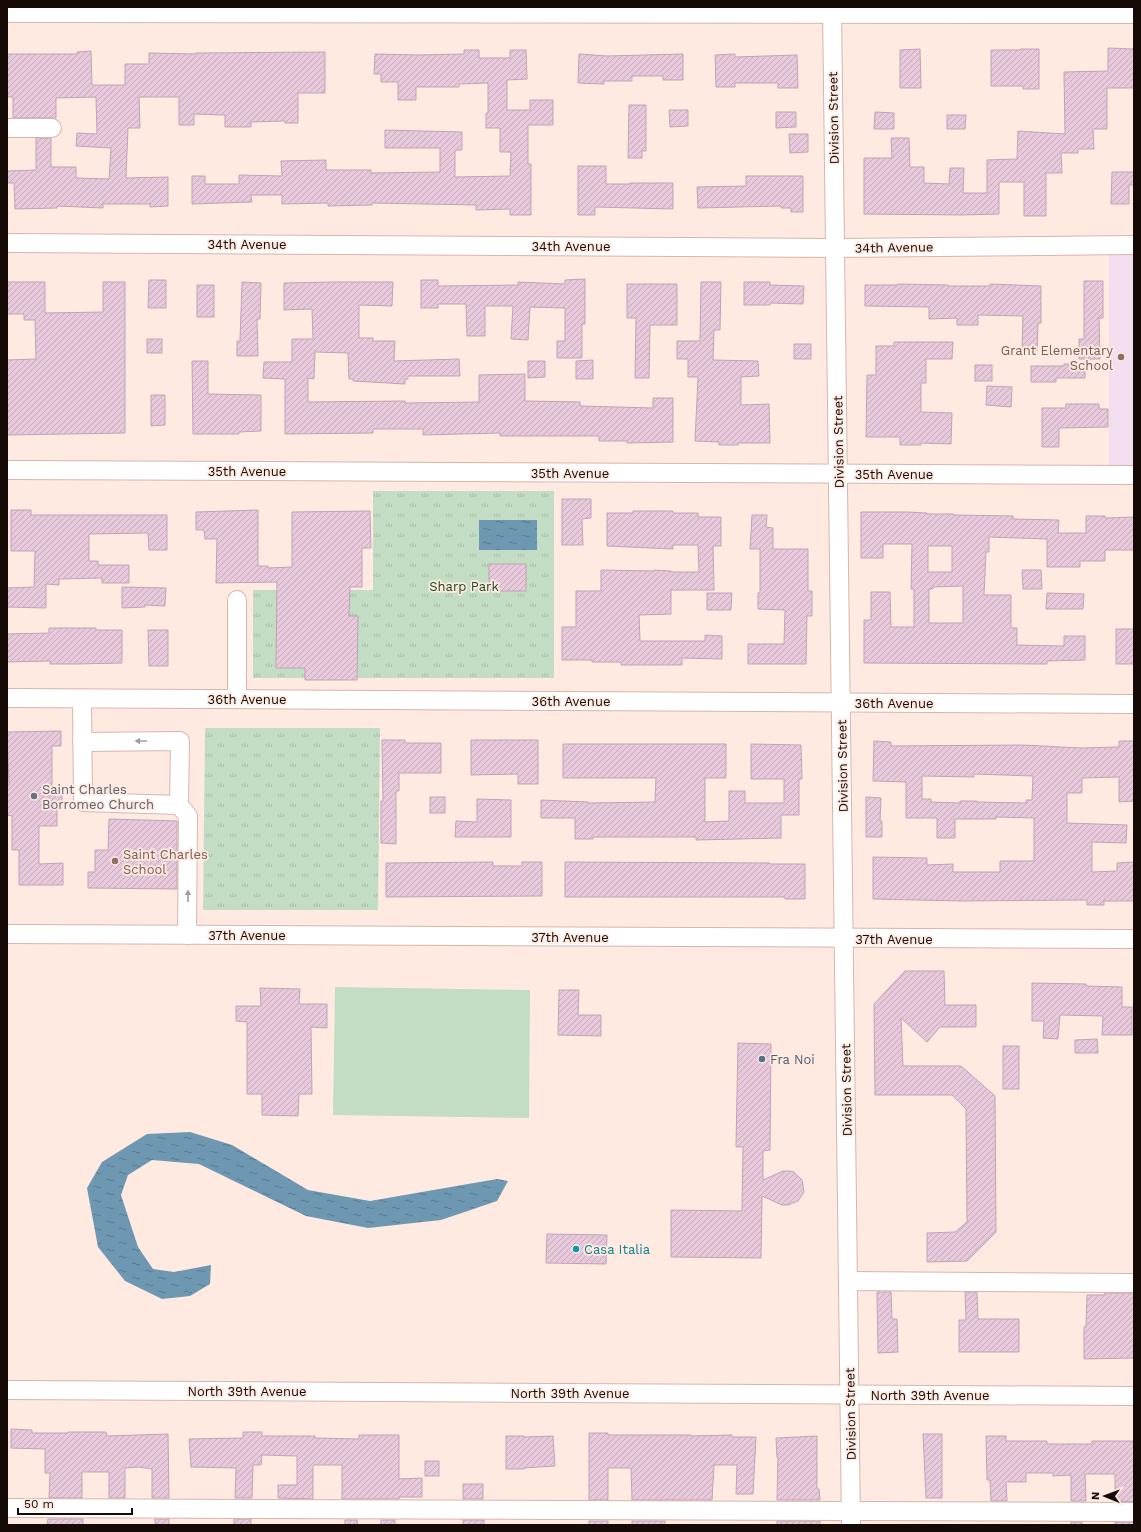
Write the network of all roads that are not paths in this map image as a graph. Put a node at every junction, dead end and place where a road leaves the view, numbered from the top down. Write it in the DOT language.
graph roads {
  1 [pos="832,10"];
  2 [pos="7,13"];
  3 [pos="1134,14"];
  4 [pos="7,128"];
  5 [pos="52,128"];
  6 [pos="7,243"];
  7 [pos="1134,245"];
  8 [pos="835,248"];
  9 [pos="7,470"];
  10 [pos="838,474"];
  11 [pos="1134,475"];
  12 [pos="237,600"];
  13 [pos="7,698"];
  14 [pos="82,699"];
  15 [pos="237,699"];
  16 [pos="841,702"];
  17 [pos="1134,704"];
  18 [pos="82,742"];
  19 [pos="179,805"];
  20 [pos="7,934"];
  21 [pos="187,935"];
  22 [pos="844,938"];
  23 [pos="1134,939"];
  24 [pos="848,1281"];
  25 [pos="1134,1283"];
  26 [pos="7,1390"];
  27 [pos="849,1395"];
  28 [pos="1134,1396"];
  29 [pos="7,1508"];
  30 [pos="1134,1512"];
  31 [pos="851,1518"];
  1 -- 2 [label="street"];
  1 -- 3 [label="street"];
  1 -- 8 [label="street, Division Street"];
  4 -- 5 [label="street"];
  6 -- 8 [label="street, 34th Avenue"];
  7 -- 8 [label="street, 34th Avenue"];
  8 -- 10 [label="street, Division Street"];
  9 -- 10 [label="street, 35th Avenue"];
  10 -- 11 [label="street, 35th Avenue"];
  10 -- 16 [label="street, Division Street"];
  12 -- 15 [label="street"];
  13 -- 14 [label="street, 36th Avenue"];
  14 -- 15 [label="street, 36th Avenue"];
  14 -- 18 [label="street"];
  15 -- 16 [label="street, 36th Avenue"];
  16 -- 17 [label="street, 36th Avenue"];
  16 -- 22 [label="street, Division Street"];
  18 -- 19 [label="street"];
  19 -- 18 [label="street, one-way"];
  21 -- 19 [label="street, one-way"];
  20 -- 21 [label="street, 37th Avenue"];
  21 -- 22 [label="street, 37th Avenue"];
  22 -- 23 [label="street, 37th Avenue"];
  22 -- 24 [label="street, Division Street"];
  24 -- 25 [label="street"];
  24 -- 27 [label="street, Division Street"];
  26 -- 27 [label="street, North 39th Avenue"];
  27 -- 28 [label="street, North 39th Avenue"];
  27 -- 31 [label="street, Division Street"];
  29 -- 31 [label="street"];
  30 -- 31 [label="street"];
}
